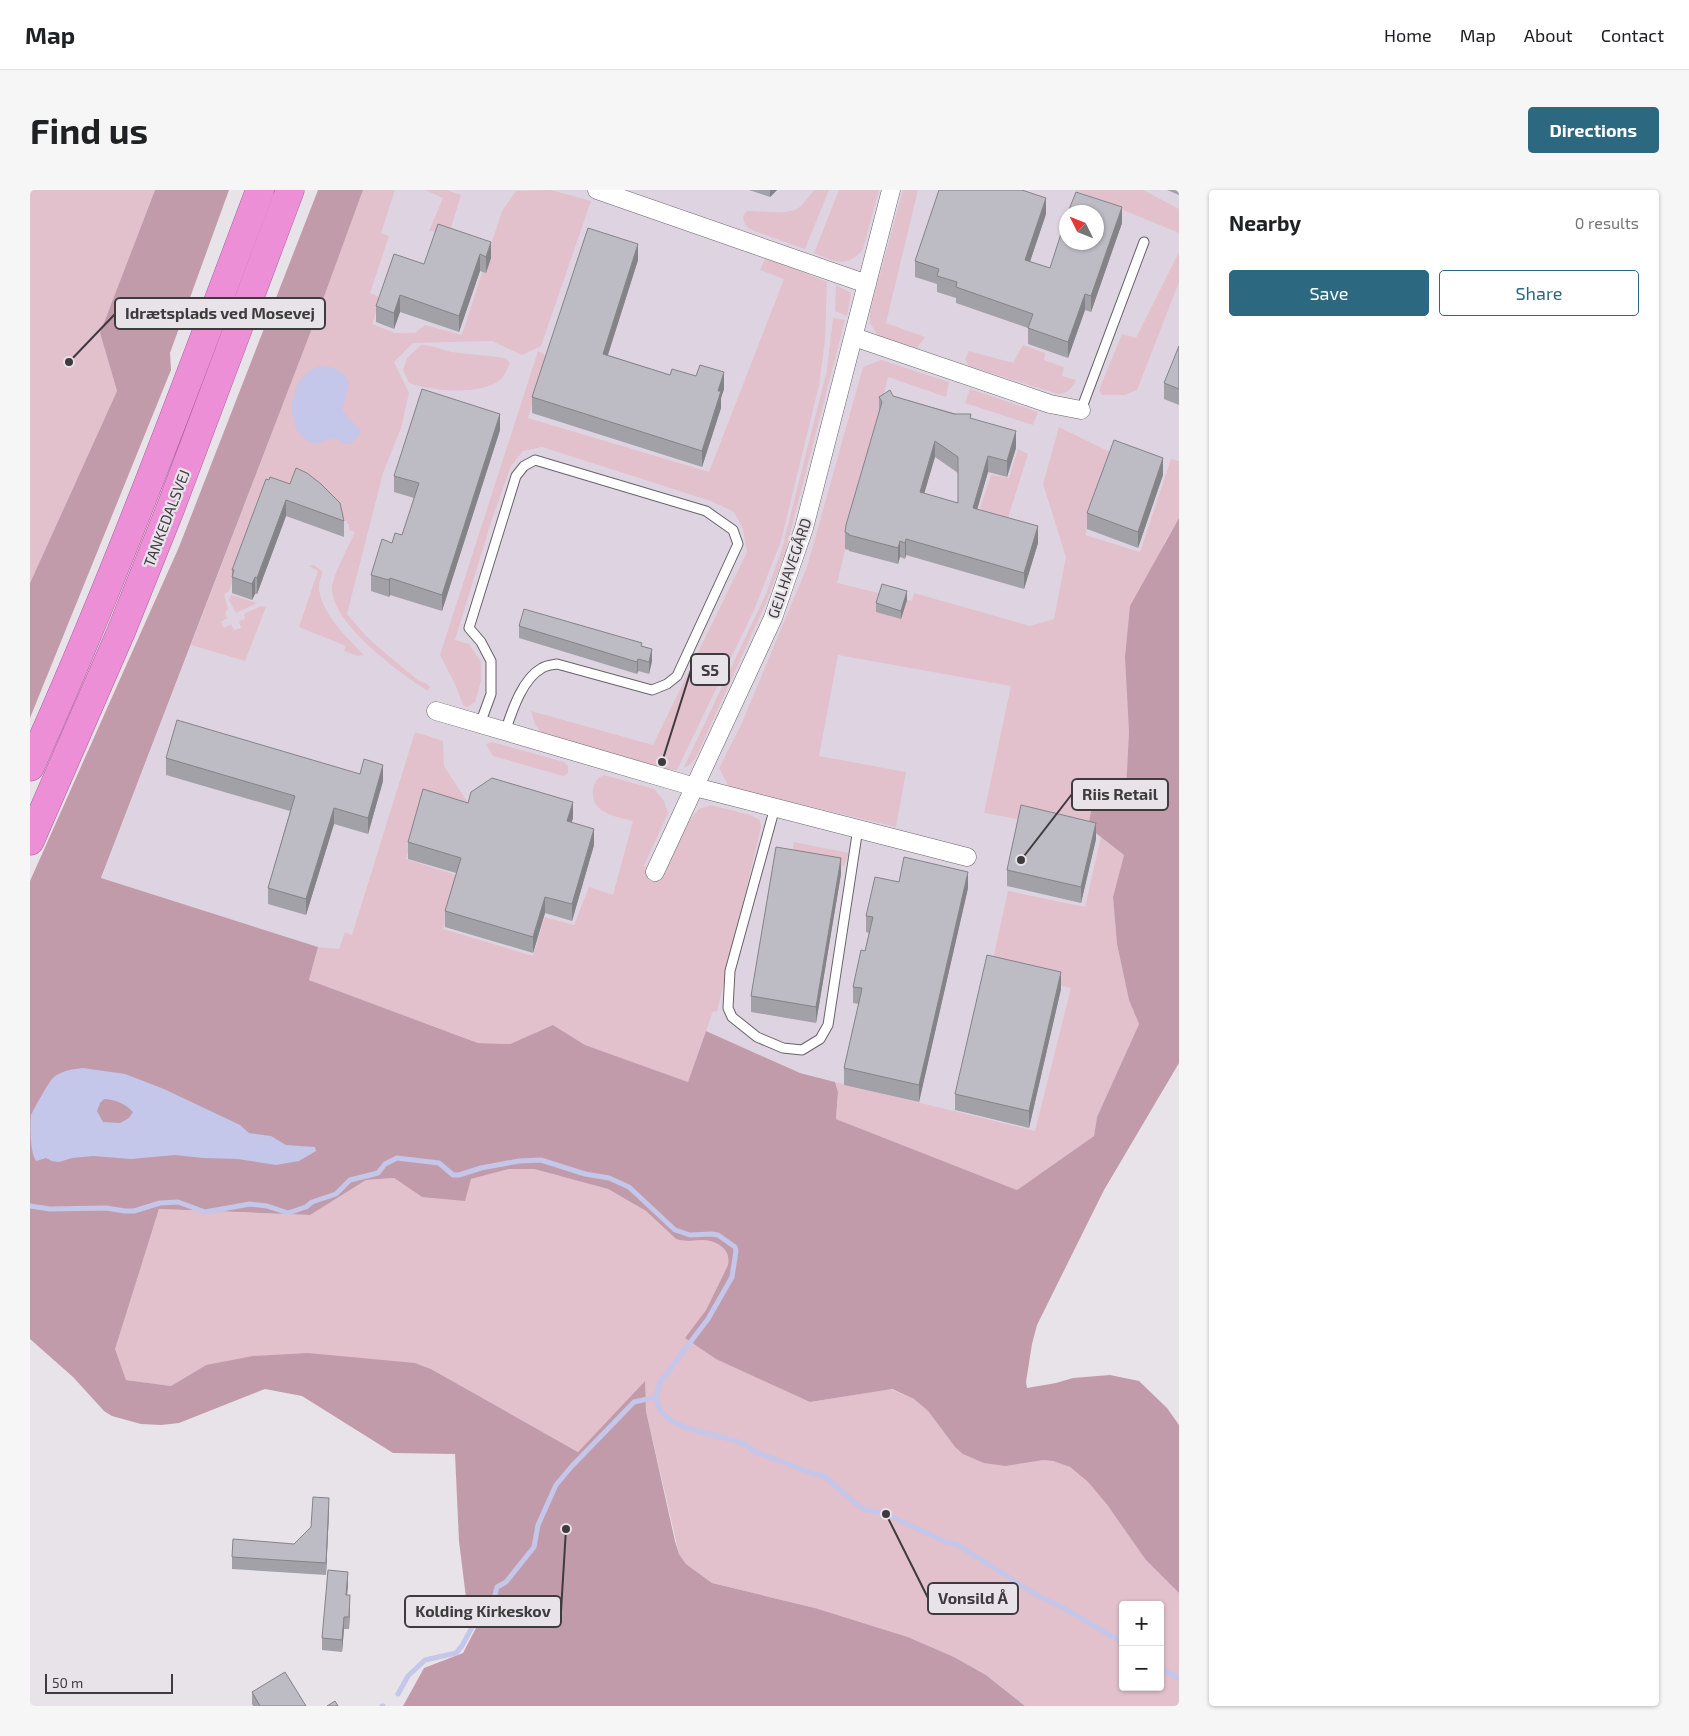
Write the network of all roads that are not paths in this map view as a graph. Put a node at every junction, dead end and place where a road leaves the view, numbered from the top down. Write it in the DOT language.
graph roads {
  1 [pos="260,190"];
  2 [pos="290,190"];
  3 [pos="597,190"];
  4 [pos="891,190"];
  5 [pos="1144,242"];
  6 [pos="867,284"];
  7 [pos="854,337"];
  8 [pos="1081,410"];
  9 [pos="436,711"];
  10 [pos="480,724"];
  11 [pos="505,732"];
  12 [pos="30,767"];
  13 [pos="695,787"];
  14 [pos="775,808"];
  15 [pos="858,828"];
  16 [pos="30,841"];
  17 [pos="967,857"];
  18 [pos="655,872"];
  1 -- 12 [label="highway, TANKEDALSVEJ"];
  2 -- 16 [label="highway, TANKEDALSVEJ"];
  3 -- 6 [label="street"];
  4 -- 6 [label="street, GEJLHAVEGÅRD"];
  5 -- 8 [label="lane"];
  6 -- 7 [label="street, GEJLHAVEGÅRD"];
  7 -- 8 [label="street"];
  7 -- 13 [label="street, GEJLHAVEGÅRD"];
  9 -- 10 [label="street"];
  10 -- 11 [label="street"];
  10 -- 11 [label="lane"];
  11 -- 13 [label="street"];
  13 -- 14 [label="street"];
  13 -- 18 [label="street, GEJLHAVEGÅRD"];
  14 -- 15 [label="street"];
  14 -- 15 [label="lane"];
  15 -- 17 [label="street"];
}
